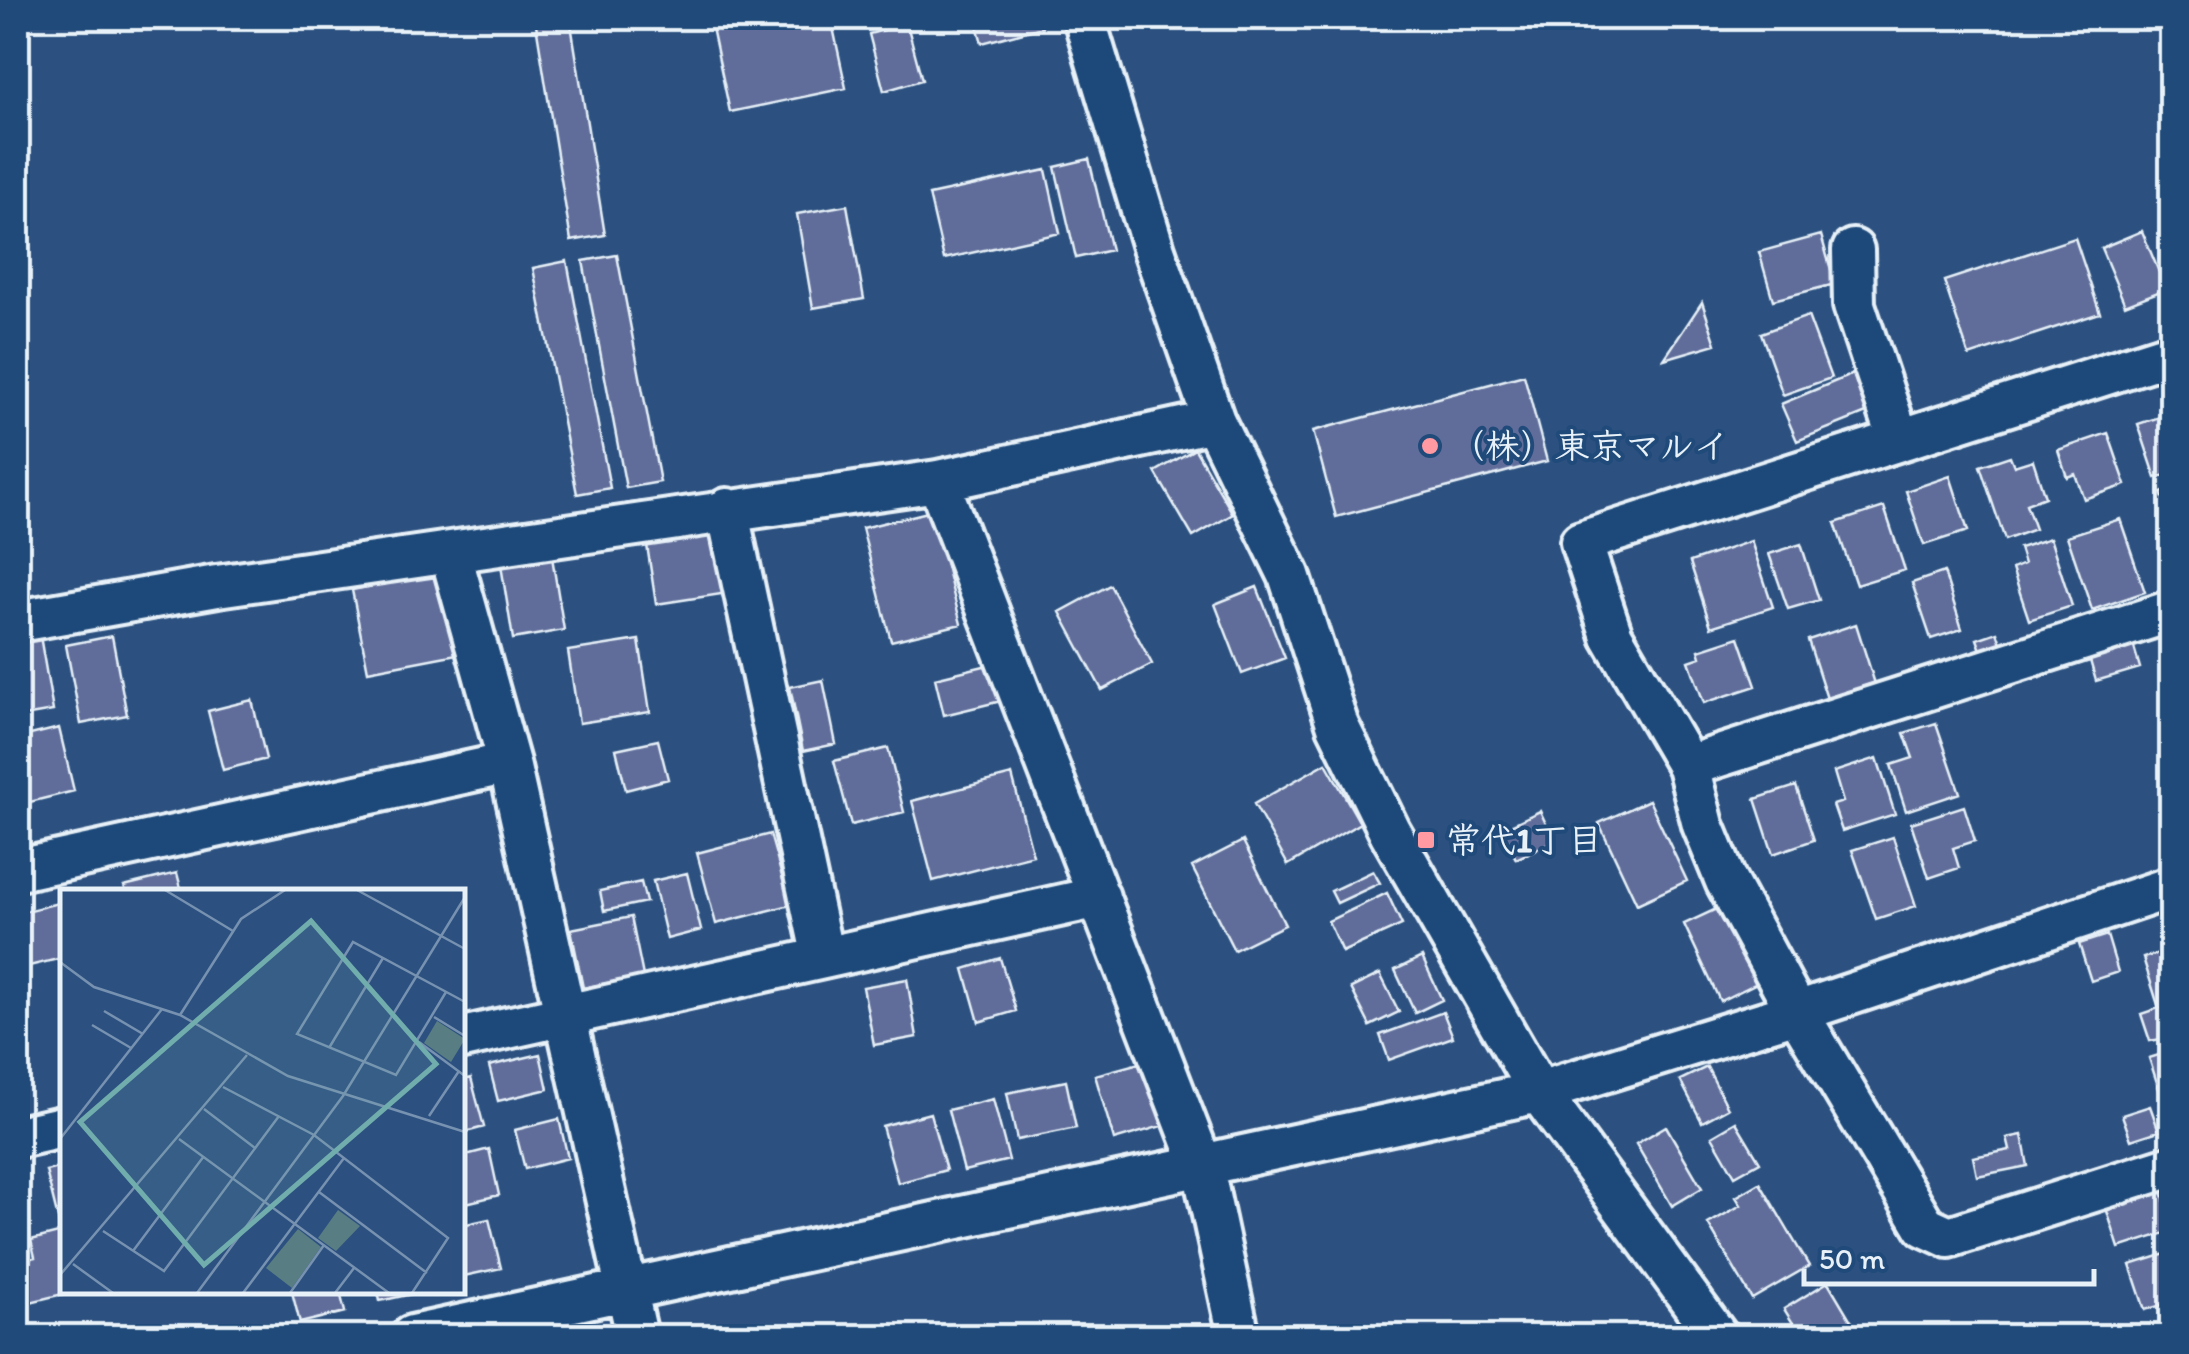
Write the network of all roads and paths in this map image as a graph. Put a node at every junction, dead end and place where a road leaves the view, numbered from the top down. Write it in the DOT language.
graph roads {
  1 [pos="1084,18"];
  2 [pos="1853,250"];
  3 [pos="2172,354"];
  4 [pos="1214,421"];
  5 [pos="1898,440"];
  6 [pos="938,481"];
  7 [pos="728,509"];
  8 [pos="451,554"];
  9 [pos="2172,611"];
  10 [pos="18,621"];
  11 [pos="510,762"];
  12 [pos="1688,766"];
  13 [pos="18,870"];
  14 [pos="2172,887"];
  15 [pos="1099,897"];
  16 [pos="823,958"];
  17 [pos="1797,1012"];
  18 [pos="567,1015"];
  19 [pos="465,1037"];
  20 [pos="1539,1092"];
  21 [pos="60,1127"];
  22 [pos="18,1137"];
  23 [pos="2172,1166"];
  24 [pos="1204,1168"];
  25 [pos="626,1288"];
  26 [pos="412,1336"];
  27 [pos="636,1336"];
  28 [pos="1239,1336"];
  29 [pos="1717,1336"];
  1 -- 4 [label="street"];
  2 -- 5 [label="street"];
  3 -- 5 [label="street"];
  4 -- 6 [label="street"];
  4 -- 20 [label="street"];
  5 -- 12 [label="street"];
  6 -- 7 [label="street"];
  6 -- 15 [label="street"];
  7 -- 8 [label="street"];
  7 -- 16 [label="street"];
  8 -- 10 [label="street"];
  8 -- 11 [label="street"];
  9 -- 12 [label="street"];
  11 -- 13 [label="street"];
  11 -- 18 [label="street"];
  12 -- 17 [label="street"];
  14 -- 17 [label="street"];
  15 -- 16 [label="street"];
  15 -- 24 [label="street"];
  16 -- 18 [label="street"];
  17 -- 20 [label="street"];
  17 -- 23 [label="street"];
  18 -- 19 [label="street"];
  18 -- 25 [label="street"];
  20 -- 24 [label="street"];
  20 -- 29 [label="street"];
  21 -- 22 [label="street"];
  24 -- 25 [label="street"];
  24 -- 28 [label="street"];
  25 -- 26 [label="street"];
  25 -- 27 [label="street"];
}
